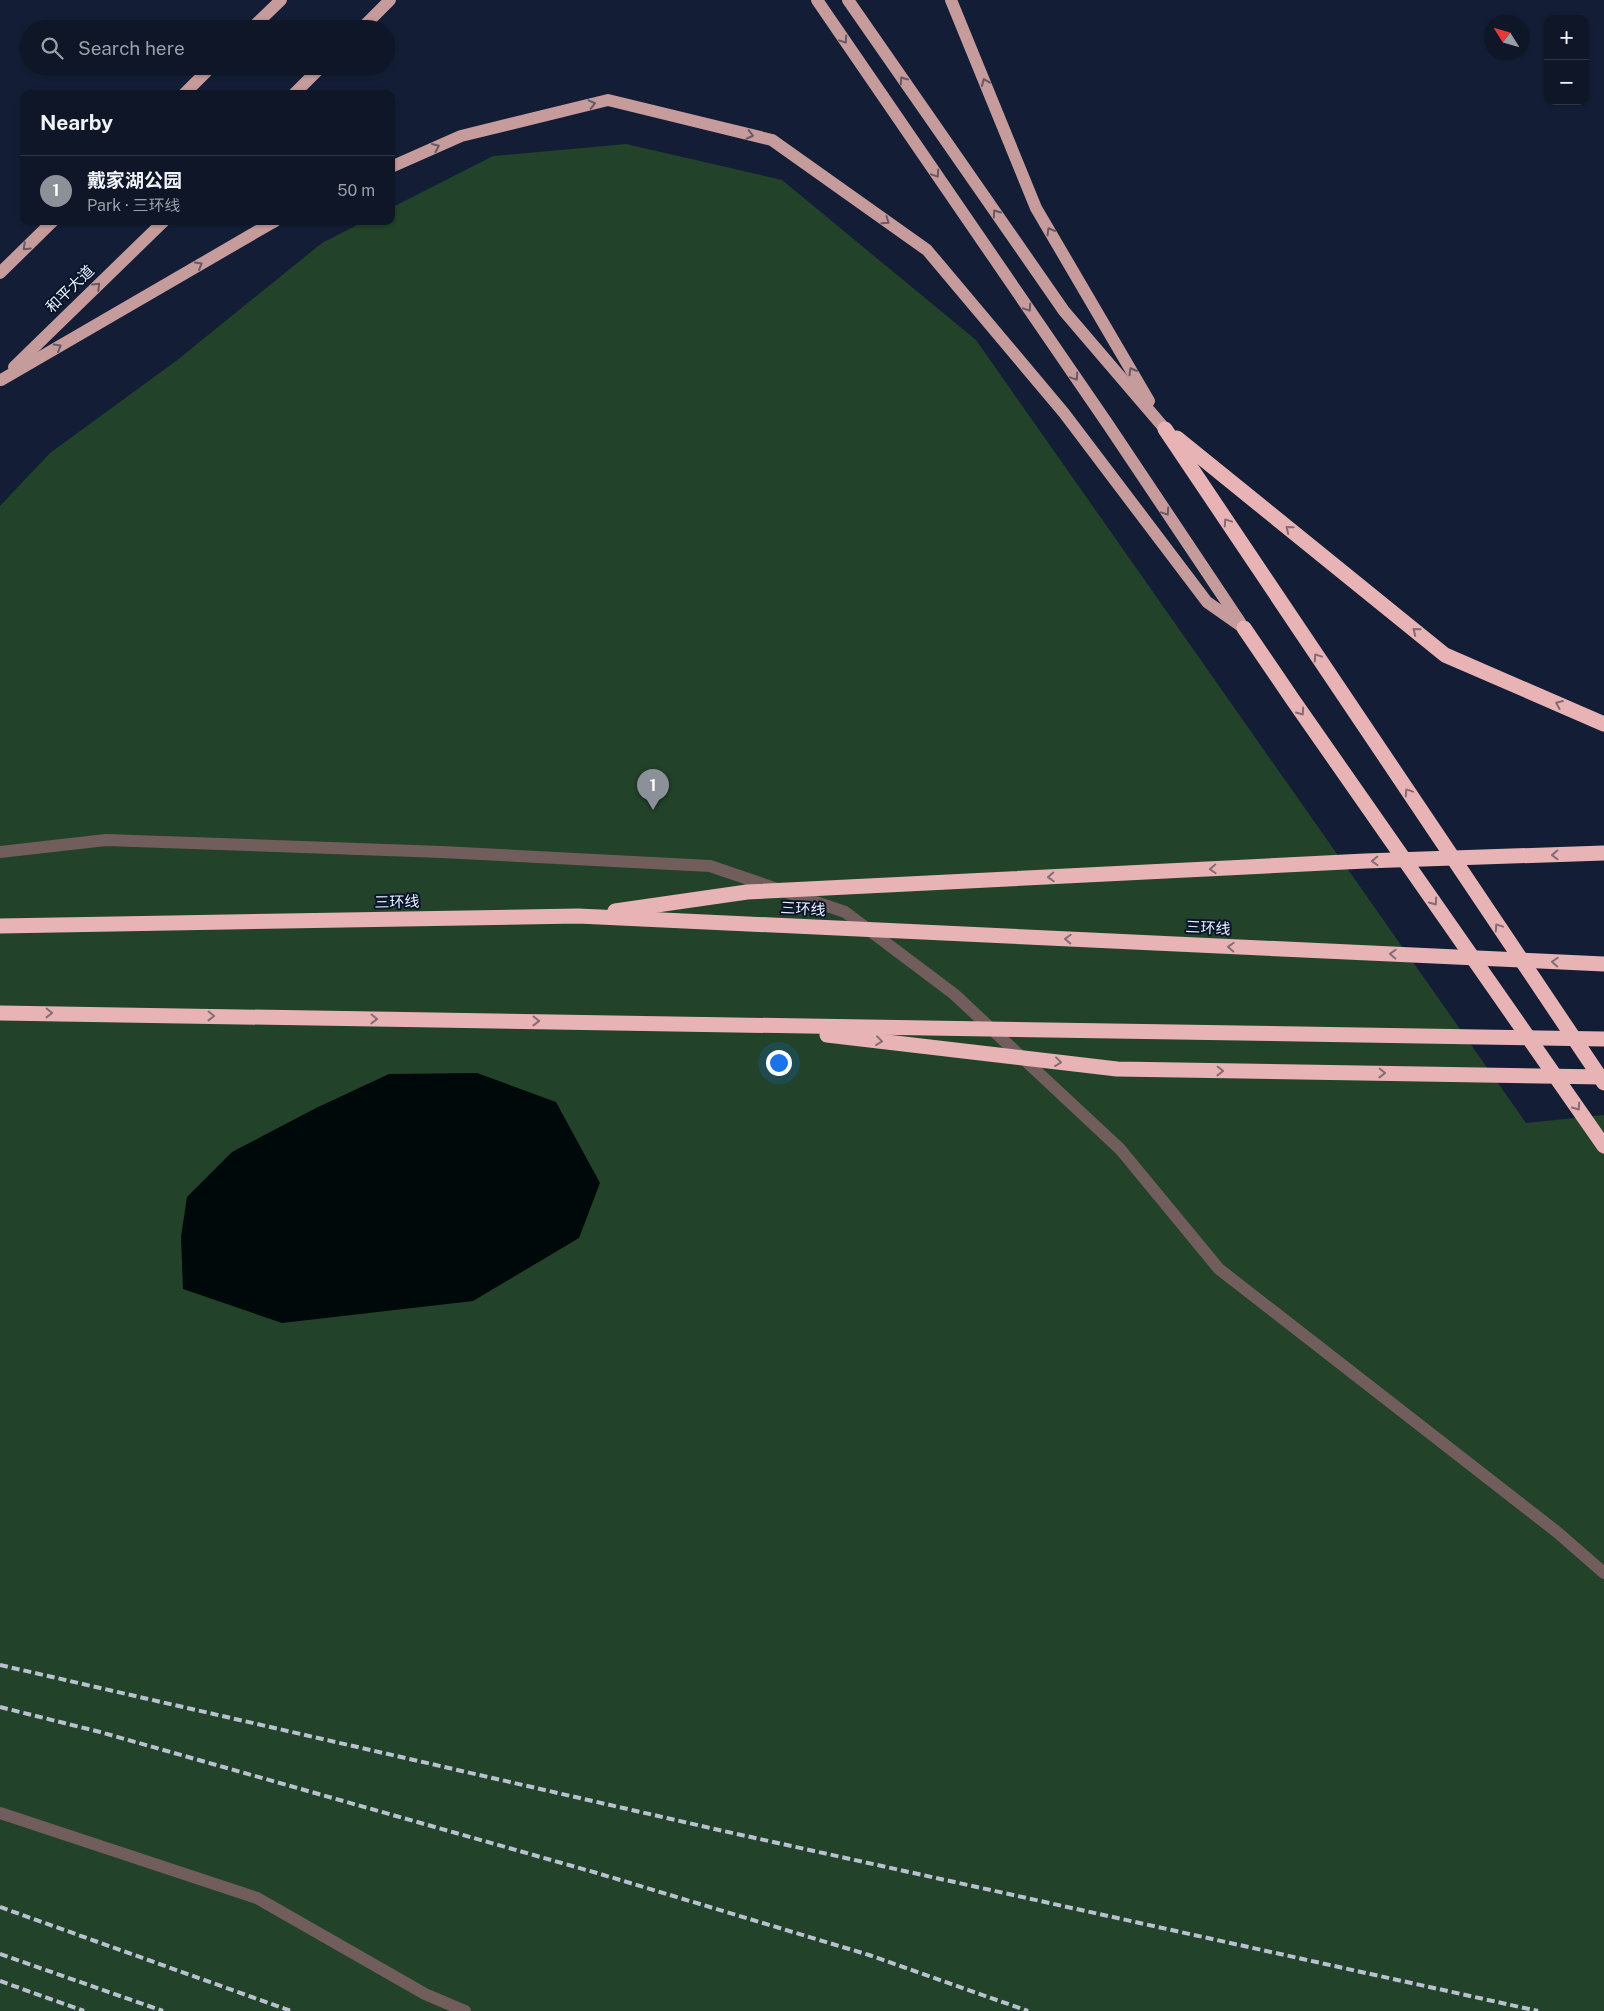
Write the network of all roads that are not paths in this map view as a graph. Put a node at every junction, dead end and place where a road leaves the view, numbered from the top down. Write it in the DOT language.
graph roads {
  1 [pos="281,0"];
  2 [pos="390,0"];
  3 [pos="817,0"];
  4 [pos="848,0"];
  5 [pos="952,0"];
  6 [pos="260,20"];
  7 [pos="370,20"];
  8 [pos="203,75"];
  9 [pos="313,75"];
  10 [pos="188,90"];
  11 [pos="298,90"];
  12 [pos="395,165"];
  13 [pos="49,225"];
  14 [pos="160,225"];
  15 [pos="268,225"];
  16 [pos="0,272"];
  17 [pos="0,381"];
  18 [pos="1165,429"];
  19 [pos="1244,628"];
  20 [pos="1604,724"];
  21 [pos="0,852"];
  22 [pos="1604,853"];
  23 [pos="578,916"];
  24 [pos="0,926"];
  25 [pos="1604,964"];
  26 [pos="0,1013"];
  27 [pos="744,1025"];
  28 [pos="1604,1039"];
  29 [pos="1604,1078"];
  30 [pos="1604,1083"];
  31 [pos="1604,1146"];
  32 [pos="1604,1574"];
  33 [pos="0,1813"];
  34 [pos="465,2011"];
  1 -- 6 [label="main road"];
  2 -- 7 [label="main road"];
  3 -- 19 [label="main road, one-way"];
  18 -- 4 [label="main road, one-way"];
  18 -- 5 [label="main road, one-way"];
  8 -- 10 [label="main road"];
  9 -- 11 [label="main road"];
  12 -- 19 [label="main road, one-way"];
  13 -- 16 [label="main road, one-way"];
  17 -- 14 [label="main road, 和平大道, one-way"];
  17 -- 15 [label="main road, one-way"];
  20 -- 18 [label="highway, one-way"];
  30 -- 18 [label="highway, one-way"];
  19 -- 31 [label="highway, one-way"];
  21 -- 32 [label="lane"];
  22 -- 23 [label="highway, one-way, bridge"];
  23 -- 24 [label="highway, 三环线, bridge"];
  25 -- 23 [label="highway, 三环线, one-way, bridge"];
  26 -- 27 [label="highway, one-way, bridge"];
  27 -- 28 [label="highway, bridge"];
  27 -- 29 [label="highway, one-way, bridge"];
  33 -- 34 [label="lane"];
}
